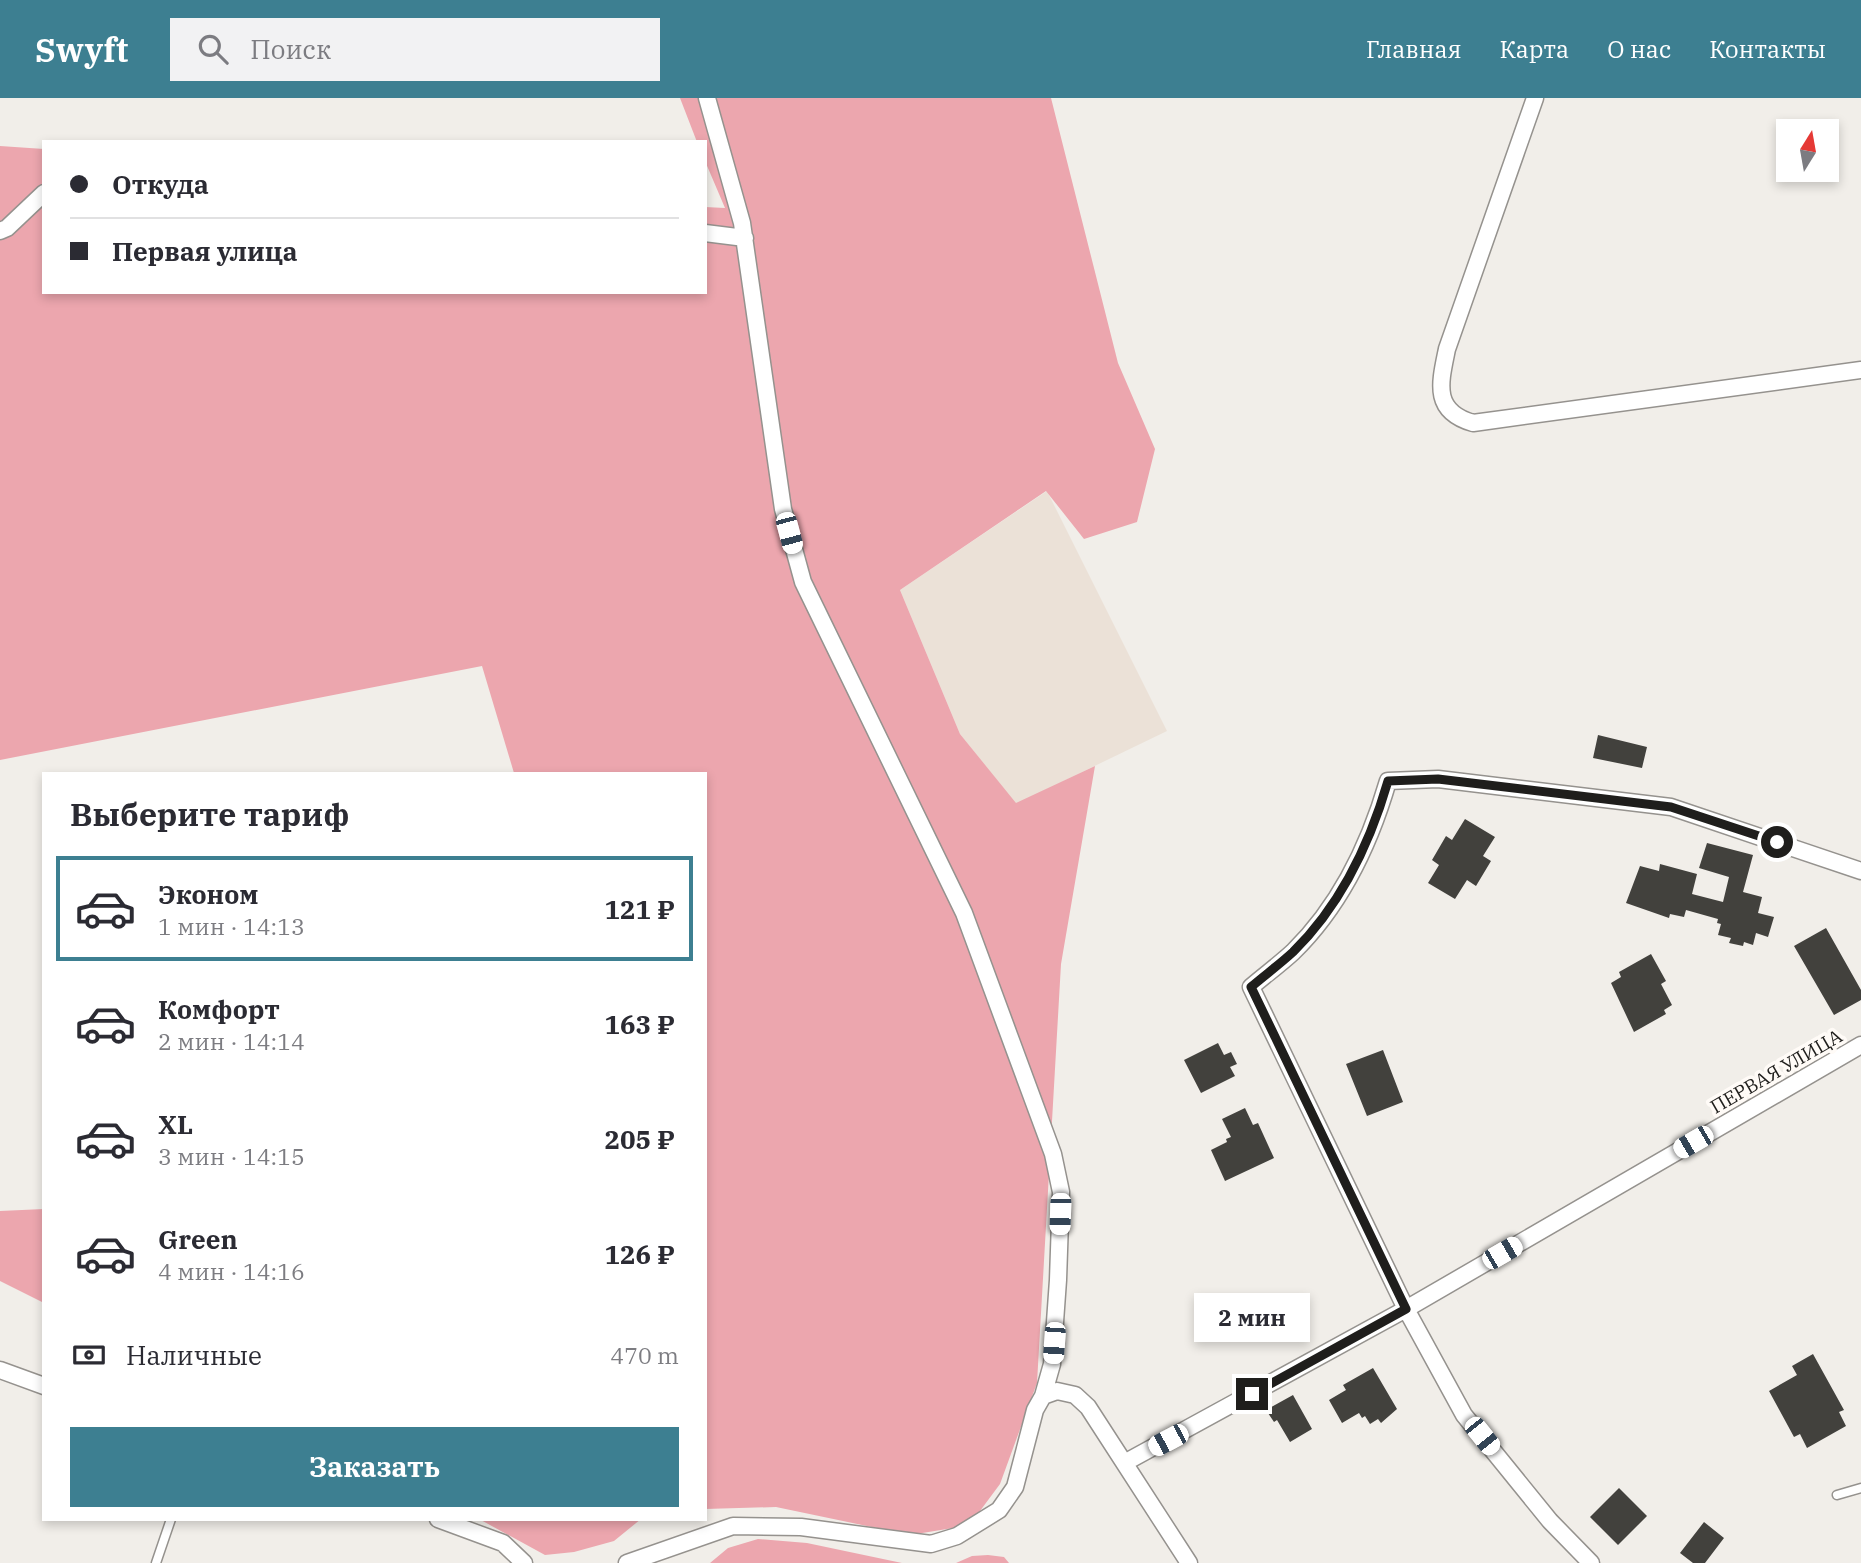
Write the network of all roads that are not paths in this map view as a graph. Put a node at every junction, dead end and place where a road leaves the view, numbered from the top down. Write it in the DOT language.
graph roads {
  1 [pos="707,98"];
  2 [pos="1535,98"];
  3 [pos="42,195"];
  4 [pos="0,231"];
  5 [pos="707,233"];
  6 [pos="745,238"];
  7 [pos="1861,370"];
  8 [pos="1861,871"];
  9 [pos="1861,1045"];
  10 [pos="1406,1309"];
  11 [pos="0,1370"];
  12 [pos="42,1385"];
  13 [pos="1043,1396"];
  14 [pos="1126,1462"];
  15 [pos="1861,1488"];
  16 [pos="1837,1495"];
  17 [pos="170,1521"];
  18 [pos="443,1521"];
  19 [pos="156,1563"];
  20 [pos="524,1563"];
  21 [pos="627,1563"];
  22 [pos="1189,1563"];
  23 [pos="1591,1563"];
  1 -- 6 [label="street"];
  2 -- 7 [label="street"];
  3 -- 4 [label="street"];
  5 -- 6 [label="street"];
  6 -- 13 [label="street"];
  8 -- 10 [label="street"];
  9 -- 10 [label="street, ПЕРВАЯ УЛИЦА"];
  10 -- 14 [label="street, ПЕРВАЯ УЛИЦА"];
  10 -- 23 [label="street"];
  11 -- 12 [label="street"];
  13 -- 14 [label="street"];
  13 -- 21 [label="street"];
  14 -- 22 [label="street"];
  15 -- 16 [label="lane"];
  17 -- 19 [label="lane"];
  18 -- 20 [label="street"];
}
